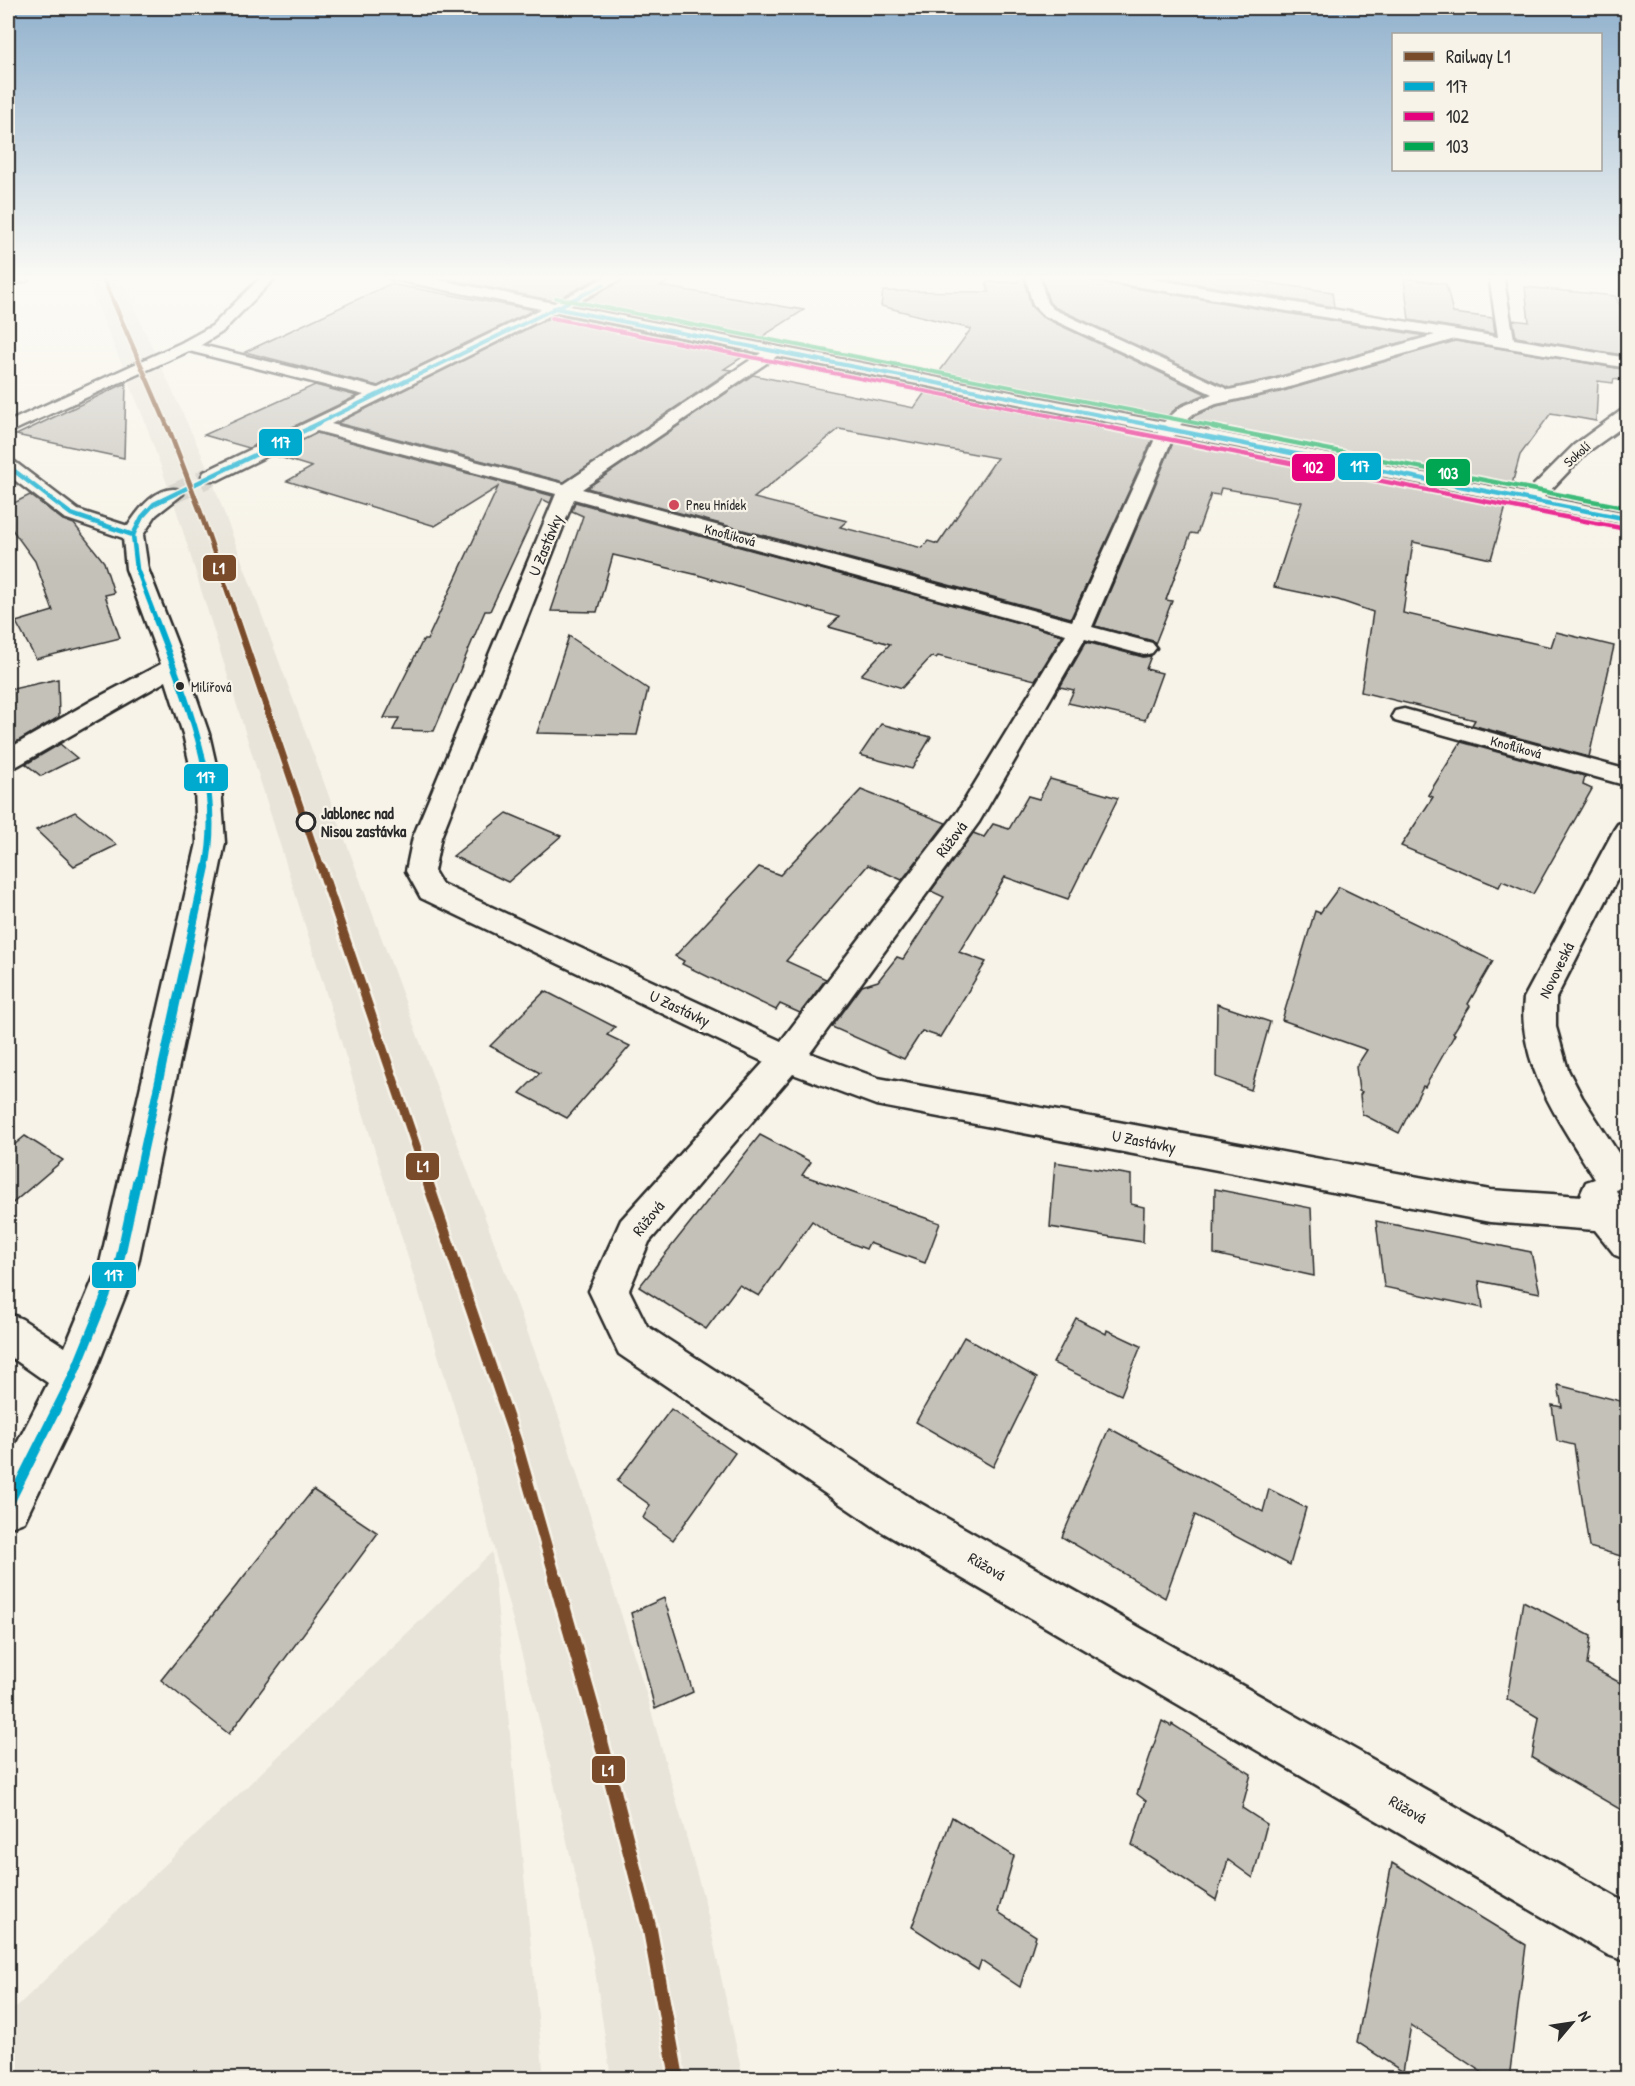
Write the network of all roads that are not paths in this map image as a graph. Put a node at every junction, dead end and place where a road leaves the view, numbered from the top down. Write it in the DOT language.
graph roads {
  1 [pos="129,372"];
  2 [pos="294,372"];
  3 [pos="425,372"];
  4 [pos="742,372"];
  5 [pos="877,372"];
  6 [pos="1178,372"];
  7 [pos="1321,372"];
  8 [pos="382,394"];
  9 [pos="1227,395"];
  10 [pos="1628,414"];
  11 [pos="315,425"];
  12 [pos="8,428"];
  13 [pos="1168,429"];
  14 [pos="8,466"];
  15 [pos="211,476"];
  16 [pos="567,491"];
  17 [pos="173,494"];
  18 [pos="1530,500"];
  19 [pos="1628,519"];
  20 [pos="133,535"];
  21 [pos="1080,629"];
  22 [pos="1144,648"];
  23 [pos="174,667"];
  24 [pos="1404,716"];
  25 [pos="8,760"];
  26 [pos="1628,778"];
  27 [pos="1628,830"];
  28 [pos="787,1058"];
  29 [pos="1620,1176"];
  30 [pos="1617,1228"];
  31 [pos="8,1332"];
  32 [pos="73,1376"];
  33 [pos="8,1506"];
  34 [pos="1628,1935"];
  1 -- 12 [label="street"];
  2 -- 8 [label="street"];
  3 -- 8 [label="street"];
  4 -- 16 [label="street"];
  5 -- 13 [label="street"];
  6 -- 9 [label="street"];
  7 -- 9 [label="street, Růžová"];
  8 -- 11 [label="street"];
  9 -- 13 [label="street, Růžová"];
  10 -- 18 [label="street, Sokolí"];
  11 -- 15 [label="street"];
  11 -- 16 [label="street, Knoflíková"];
  13 -- 18 [label="street"];
  13 -- 21 [label="street, Růžová"];
  14 -- 20 [label="street"];
  16 -- 21 [label="street, Knoflíková"];
  16 -- 28 [label="street, U Zastávky"];
  17 -- 20 [label="street"];
  18 -- 19 [label="street"];
  20 -- 23 [label="street"];
  21 -- 22 [label="street, Knoflíková"];
  21 -- 28 [label="street, Růžová"];
  23 -- 25 [label="street"];
  23 -- 32 [label="street"];
  24 -- 26 [label="street, Knoflíková"];
  27 -- 29 [label="street, Novoveská"];
  28 -- 30 [label="street, U Zastávky"];
  28 -- 34 [label="street, Růžová"];
  29 -- 30 [label="street"];
  31 -- 32 [label="street"];
  32 -- 33 [label="street"];
}
